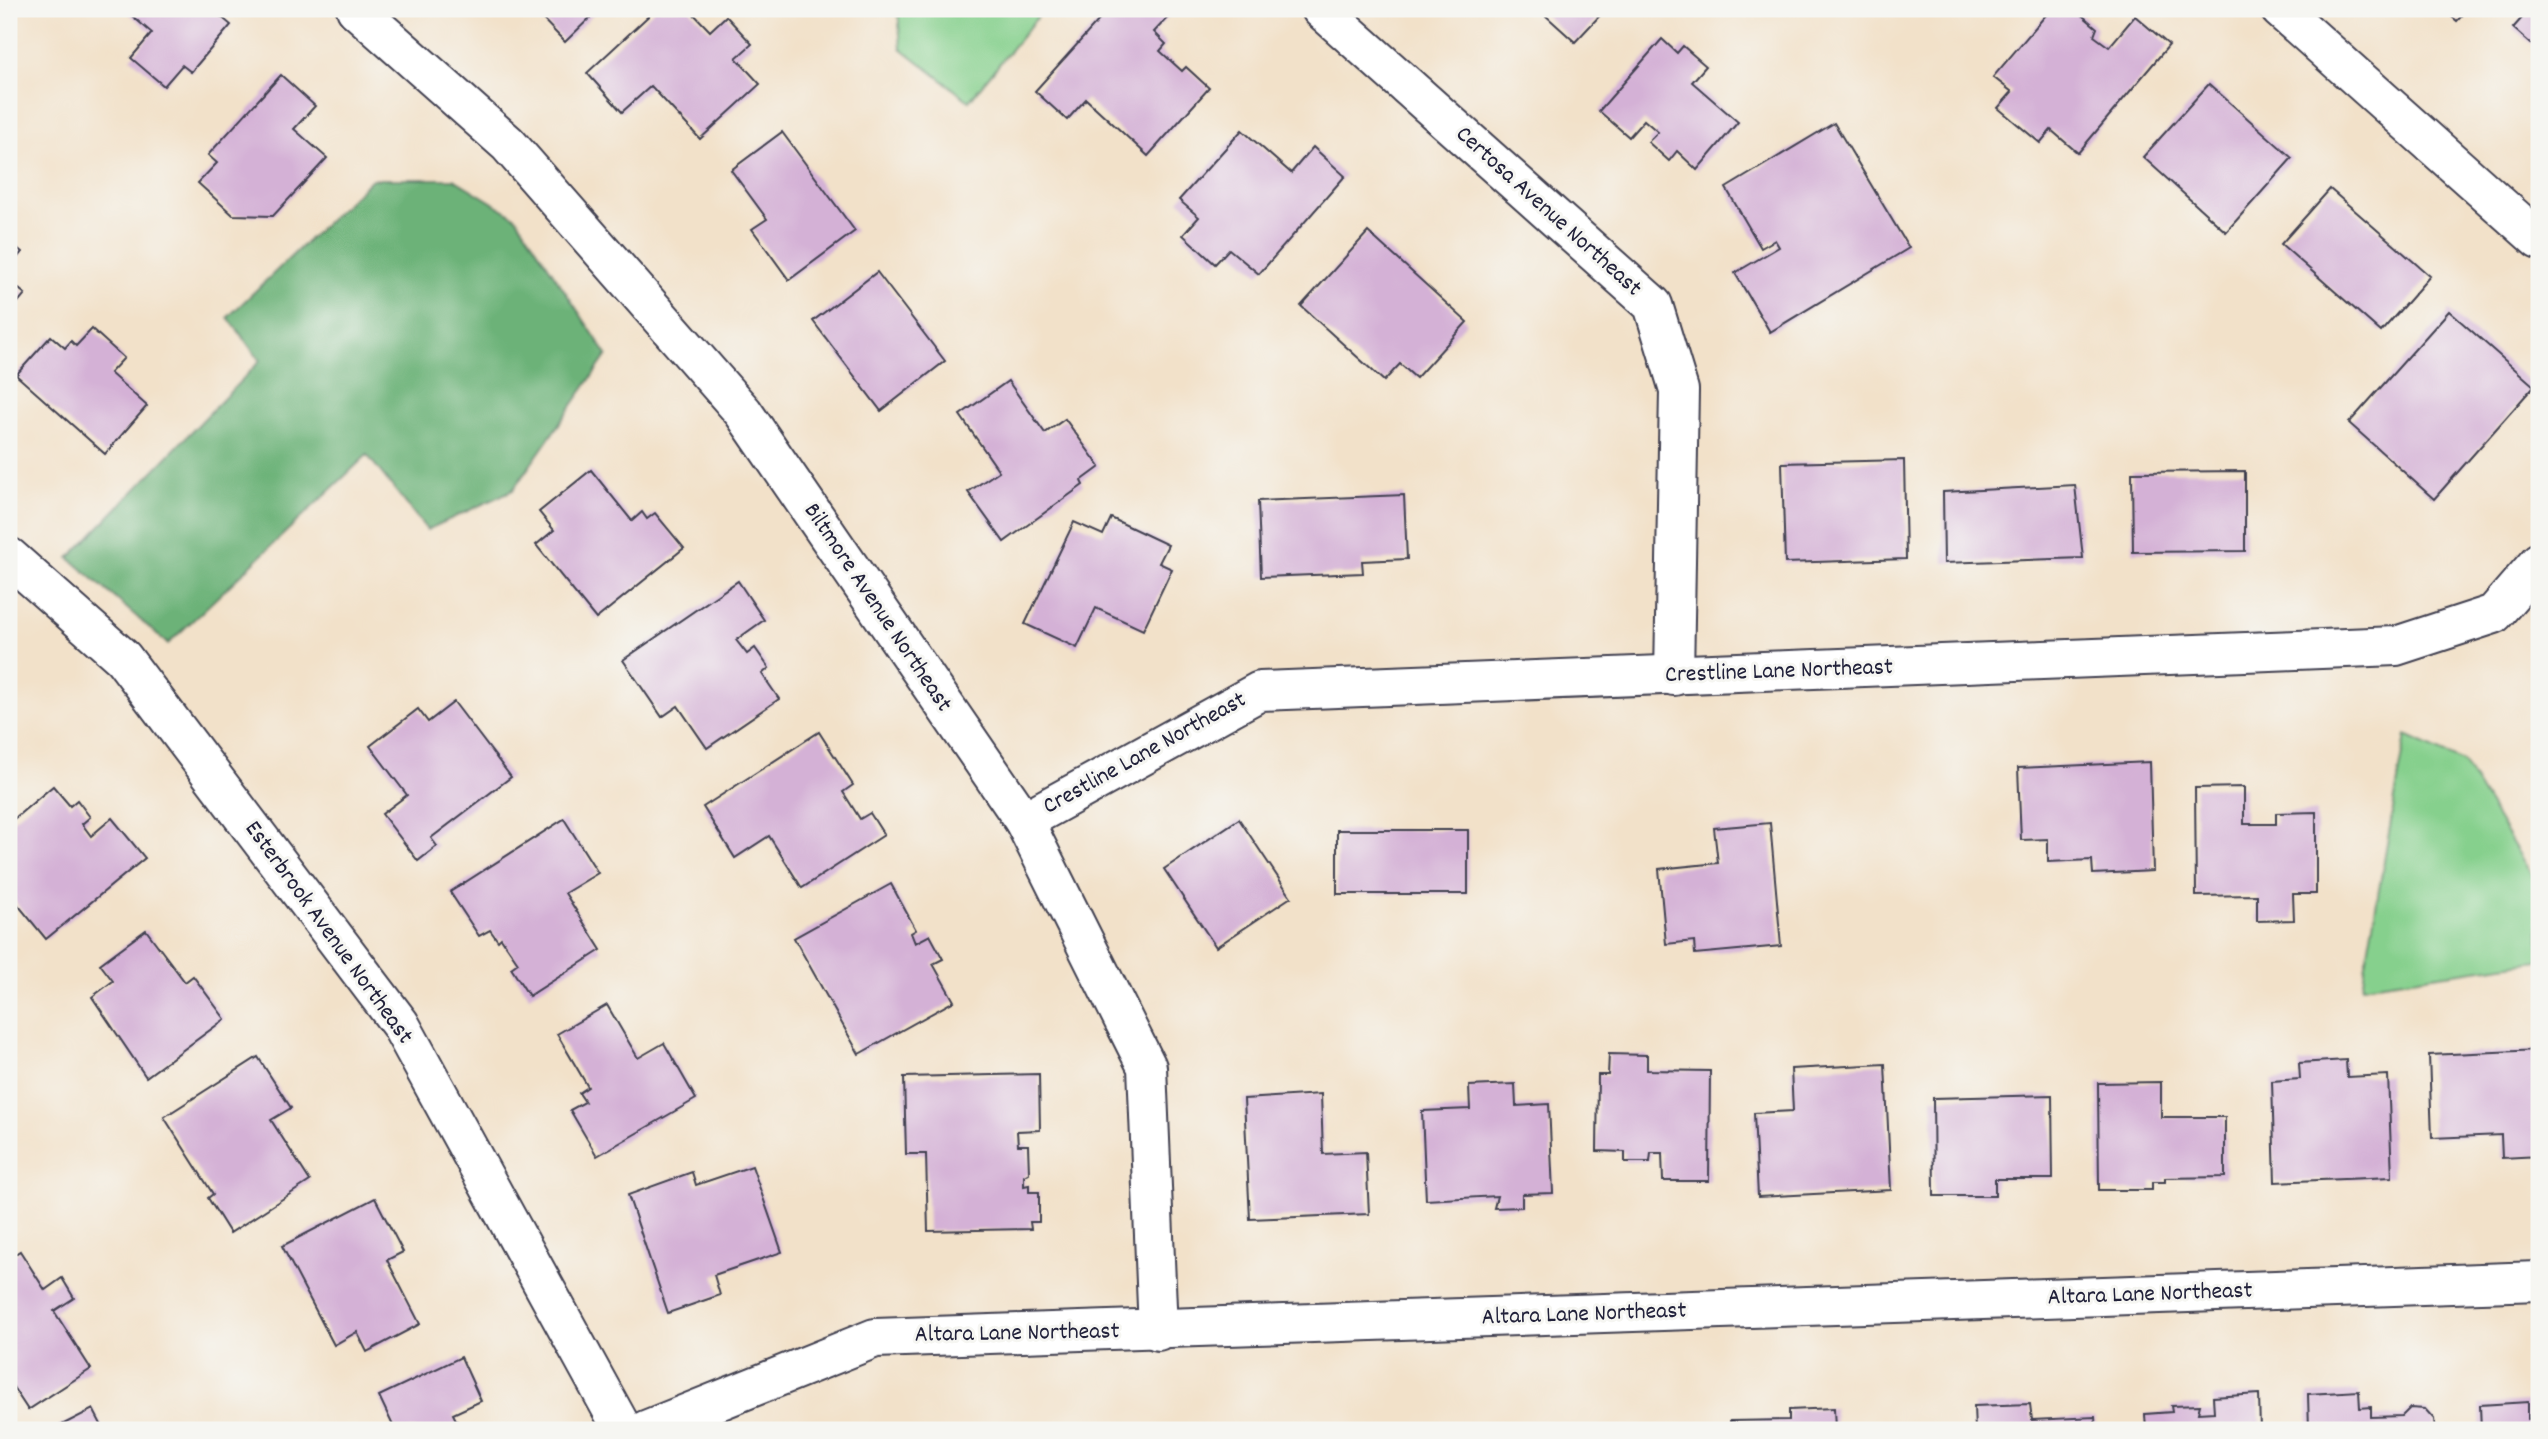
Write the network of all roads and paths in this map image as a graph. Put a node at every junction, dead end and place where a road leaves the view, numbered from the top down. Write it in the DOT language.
graph roads {
  1 [pos="356,9"];
  2 [pos="1321,9"];
  3 [pos="2280,9"];
  4 [pos="2539,240"];
  5 [pos="9,556"];
  6 [pos="2539,562"];
  7 [pos="1674,676"];
  8 [pos="1024,821"];
  9 [pos="2539,1280"];
  10 [pos="1158,1331"];
  11 [pos="623,1430"];
  12 [pos="646,1430"];
  1 -- 8 [label="street, Biltmore Avenue Northeast"];
  2 -- 7 [label="street, Certosa Avenue Northeast"];
  3 -- 4 [label="street"];
  5 -- 11 [label="street, Esterbrook Avenue Northeast"];
  6 -- 7 [label="street, Crestline Lane Northeast"];
  7 -- 8 [label="street, Crestline Lane Northeast"];
  8 -- 10 [label="street, Biltmore Avenue Northeast"];
  9 -- 10 [label="street, Altara Lane Northeast"];
  10 -- 12 [label="street, Altara Lane Northeast"];
}
